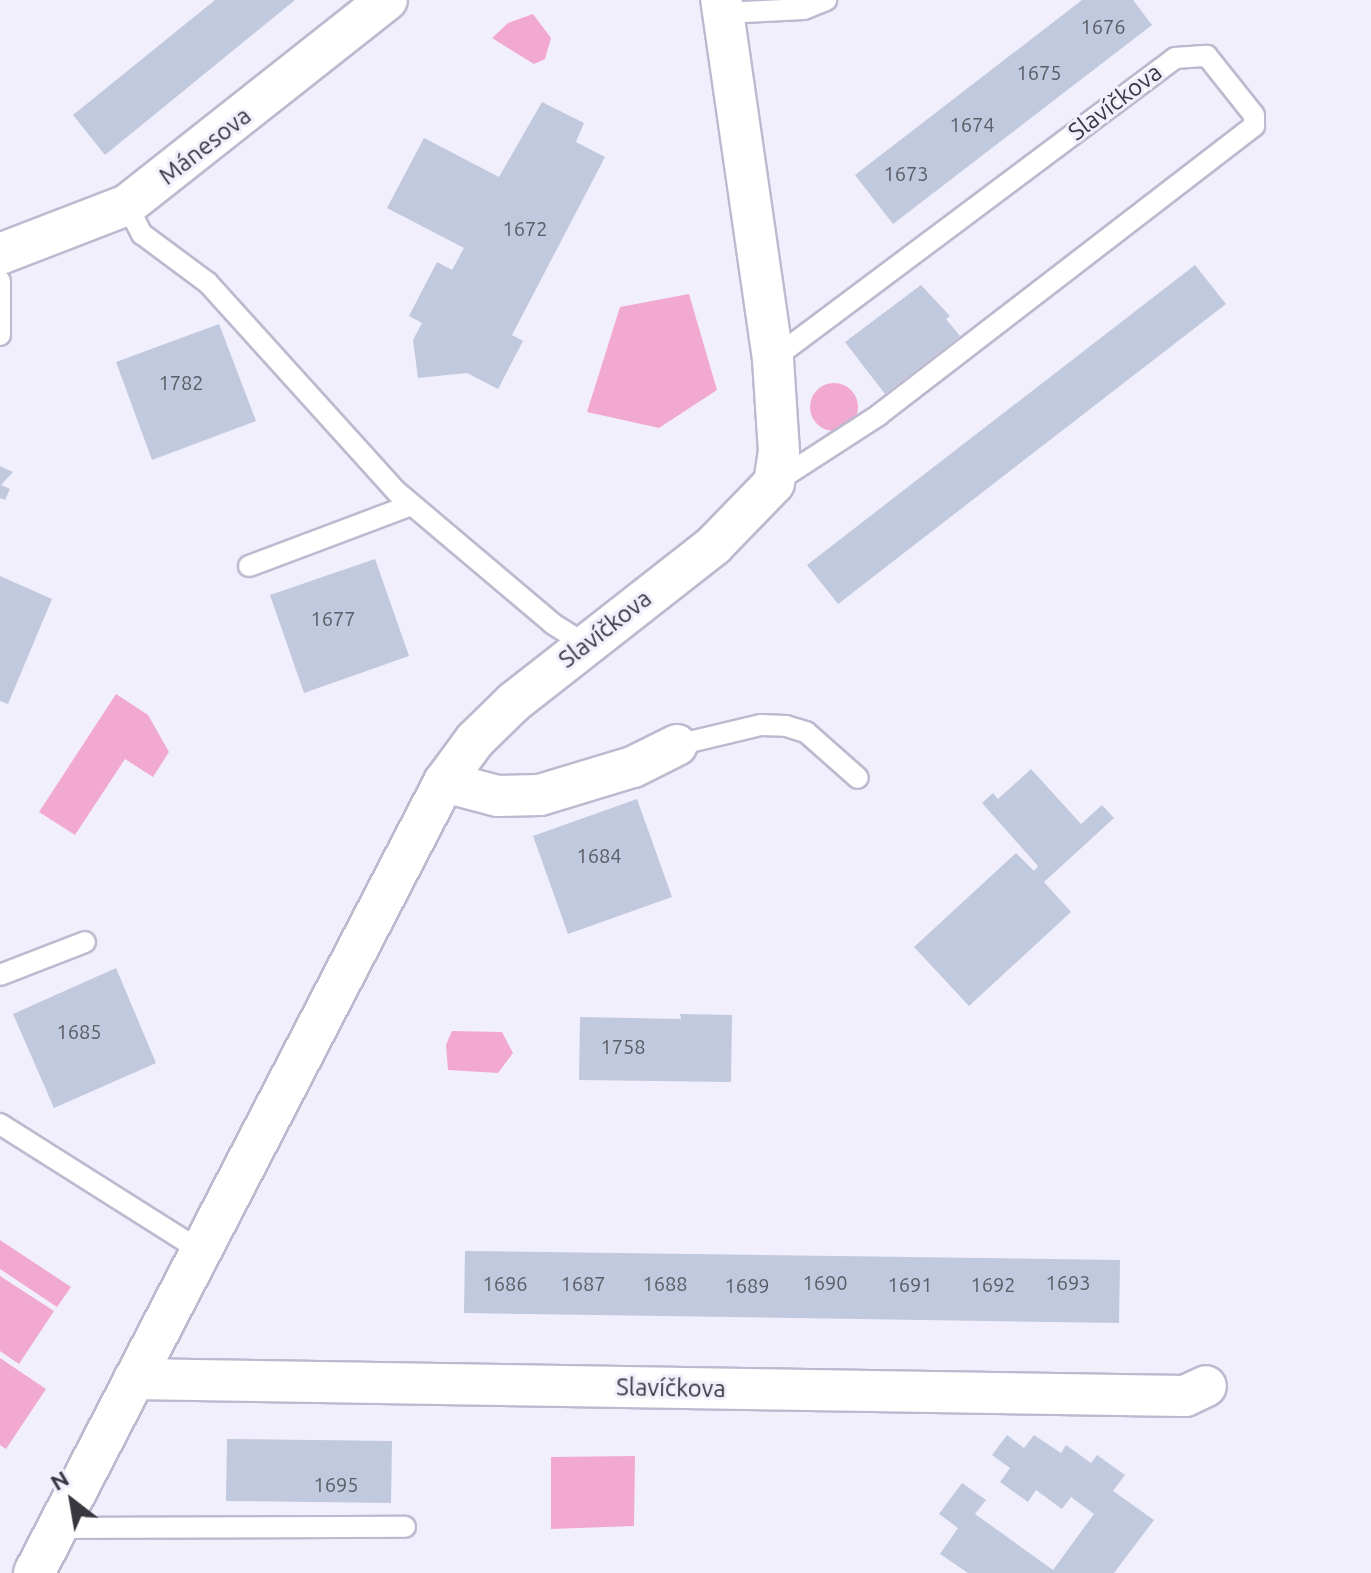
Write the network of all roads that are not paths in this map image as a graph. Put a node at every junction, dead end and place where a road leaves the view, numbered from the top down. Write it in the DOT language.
graph roads {
  1 [pos="387,0"];
  2 [pos="826,0"];
  3 [pos="722,6"];
  4 [pos="127,205"];
  5 [pos="0,254"];
  6 [pos="0,281"];
  7 [pos="0,335"];
  8 [pos="773,359"];
  9 [pos="774,483"];
  10 [pos="411,505"];
  11 [pos="249,566"];
  12 [pos="585,644"];
  13 [pos="677,745"];
  14 [pos="858,778"];
  15 [pos="444,782"];
  16 [pos="85,942"];
  17 [pos="0,975"];
  18 [pos="0,1124"];
  19 [pos="198,1249"];
  20 [pos="134,1379"];
  21 [pos="1206,1386"];
  22 [pos="405,1527"];
  23 [pos="59,1528"];
  24 [pos="34,1573"];
  1 -- 4 [label="street, Mánesova"];
  2 -- 3 [label="lane"];
  3 -- 8 [label="street"];
  4 -- 5 [label="street, Mánesova"];
  4 -- 10 [label="lane"];
  6 -- 7 [label="lane"];
  8 -- 9 [label="street"];
  8 -- 9 [label="lane, Slavíčkova"];
  9 -- 12 [label="street, Slavíčkova"];
  10 -- 11 [label="lane"];
  10 -- 12 [label="lane"];
  12 -- 15 [label="street, Slavíčkova"];
  13 -- 14 [label="lane"];
  13 -- 15 [label="street"];
  15 -- 19 [label="street, Slavíčkova"];
  16 -- 17 [label="lane"];
  18 -- 19 [label="lane"];
  19 -- 20 [label="street, Slavíčkova"];
  20 -- 21 [label="street, Slavíčkova"];
  20 -- 23 [label="street, Slavíčkova"];
  22 -- 23 [label="lane"];
  23 -- 24 [label="street, Slavíčkova"];
}
